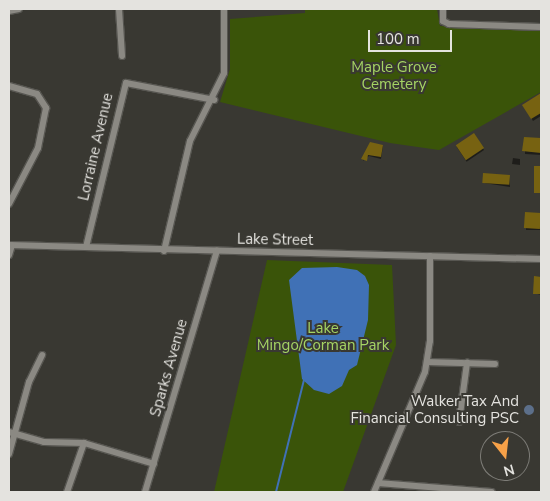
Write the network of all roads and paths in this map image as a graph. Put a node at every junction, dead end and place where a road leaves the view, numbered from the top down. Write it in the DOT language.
graph roads {
  1 [pos="19,9"];
  2 [pos="119,9"];
  3 [pos="224,9"];
  4 [pos="443,9"];
  5 [pos="9,11"];
  6 [pos="541,27"];
  7 [pos="122,56"];
  8 [pos="9,86"];
  9 [pos="214,100"];
  10 [pos="9,204"];
  11 [pos="10,245"];
  12 [pos="86,247"];
  13 [pos="164,251"];
  14 [pos="217,251"];
  15 [pos="9,255"];
  16 [pos="430,256"];
  17 [pos="541,259"];
  18 [pos="42,355"];
  19 [pos="427,362"];
  20 [pos="467,363"];
  21 [pos="495,364"];
  22 [pos="459,422"];
  23 [pos="12,432"];
  24 [pos="84,443"];
  25 [pos="9,454"];
  26 [pos="154,464"];
  27 [pos="378,483"];
  28 [pos="67,492"];
  29 [pos="145,492"];
  30 [pos="374,492"];
  31 [pos="492,492"];
  1 -- 5 [label="street"];
  2 -- 7 [label="street"];
  3 -- 9 [label="street"];
  4 -- 6 [label="street"];
  8 -- 10 [label="street"];
  9 -- 12 [label="street, Lorraine Avenue"];
  9 -- 13 [label="street"];
  11 -- 12 [label="street, Lake Street"];
  11 -- 15 [label="street"];
  12 -- 13 [label="street, Lake Street"];
  13 -- 14 [label="street, Lake Street"];
  14 -- 16 [label="street, Lake Street"];
  14 -- 26 [label="street, Sparks Avenue"];
  16 -- 17 [label="street, Lake Street"];
  16 -- 19 [label="street"];
  18 -- 23 [label="street"];
  19 -- 20 [label="street"];
  19 -- 27 [label="street"];
  20 -- 21 [label="street"];
  20 -- 22 [label="street"];
  23 -- 24 [label="street"];
  23 -- 25 [label="street"];
  24 -- 26 [label="street"];
  24 -- 28 [label="street"];
  26 -- 29 [label="street, Sparks Avenue"];
  27 -- 30 [label="street"];
  27 -- 31 [label="street"];
}
